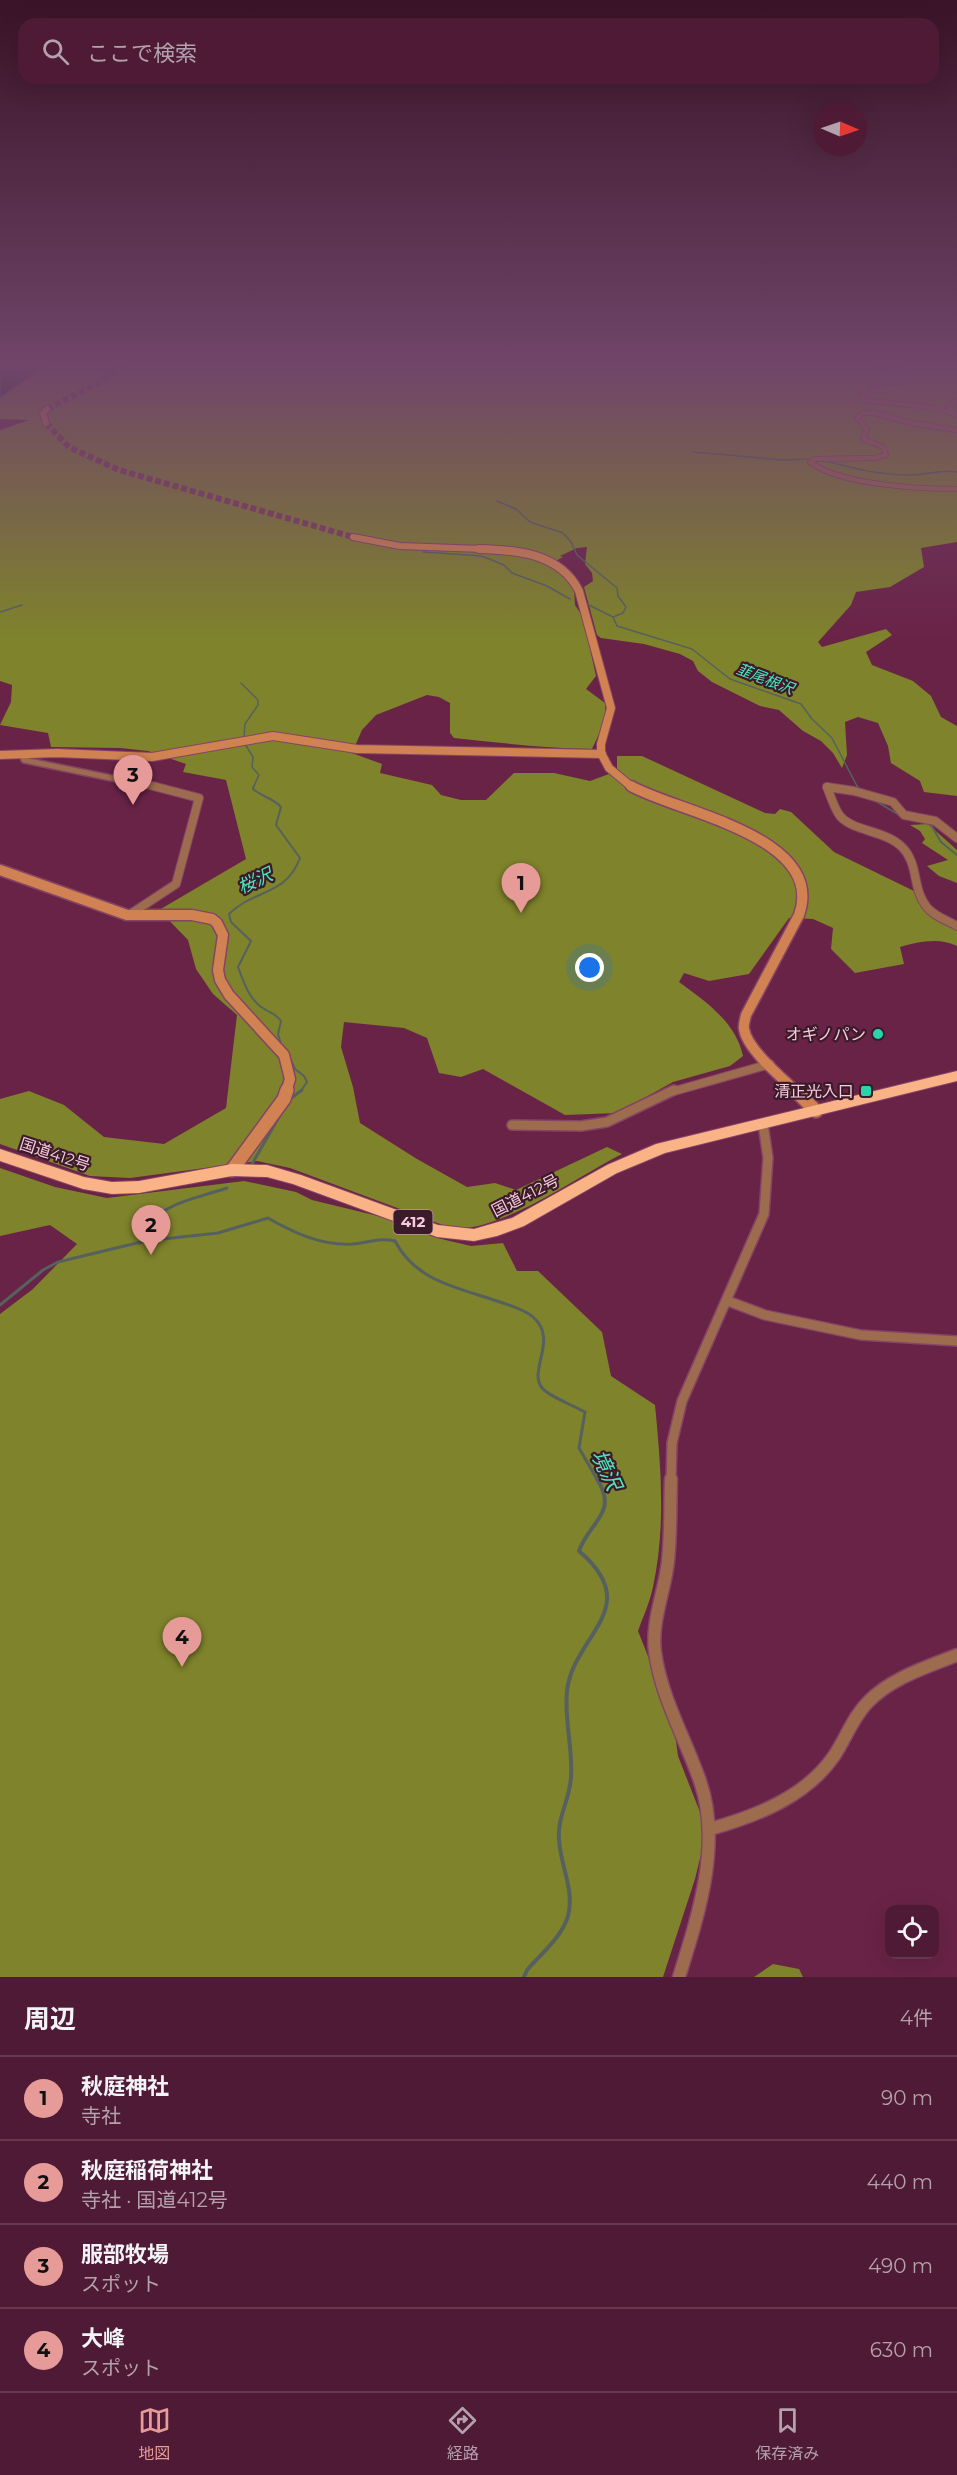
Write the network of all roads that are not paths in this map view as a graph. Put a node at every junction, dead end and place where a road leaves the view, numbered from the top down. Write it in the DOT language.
graph roads {
  1 [pos="881,456"];
  2 [pos="957,489"];
  3 [pos="352,537"];
  4 [pos="22,754"];
  5 [pos="602,754"];
  6 [pos="0,755"];
  7 [pos="957,838"];
  8 [pos="0,870"];
  9 [pos="127,915"];
  10 [pos="957,926"];
  11 [pos="770,1064"];
  12 [pos="957,1076"];
  13 [pos="816,1111"];
  14 [pos="763,1124"];
  15 [pos="512,1125"];
  16 [pos="0,1155"];
  17 [pos="232,1170"];
  18 [pos="728,1301"];
  19 [pos="957,1341"];
  20 [pos="957,1655"];
  21 [pos="710,1828"];
  22 [pos="679,1977"];
  1 -- 2 [label="street"];
  3 -- 5 [label="street"];
  4 -- 5 [label="street"];
  4 -- 6 [label="street"];
  4 -- 9 [label="street"];
  5 -- 11 [label="street"];
  7 -- 10 [label="street"];
  8 -- 9 [label="street"];
  9 -- 17 [label="street"];
  11 -- 13 [label="street"];
  11 -- 15 [label="street"];
  12 -- 13 [label="highway, 国道412号 / 412"];
  13 -- 14 [label="highway, 国道412号 / 412"];
  14 -- 17 [label="highway, 国道412号 / 412"];
  14 -- 18 [label="street"];
  16 -- 17 [label="highway, 国道412号 / 412"];
  18 -- 19 [label="street"];
  18 -- 21 [label="street"];
  20 -- 21 [label="street"];
  21 -- 22 [label="street"];
}
